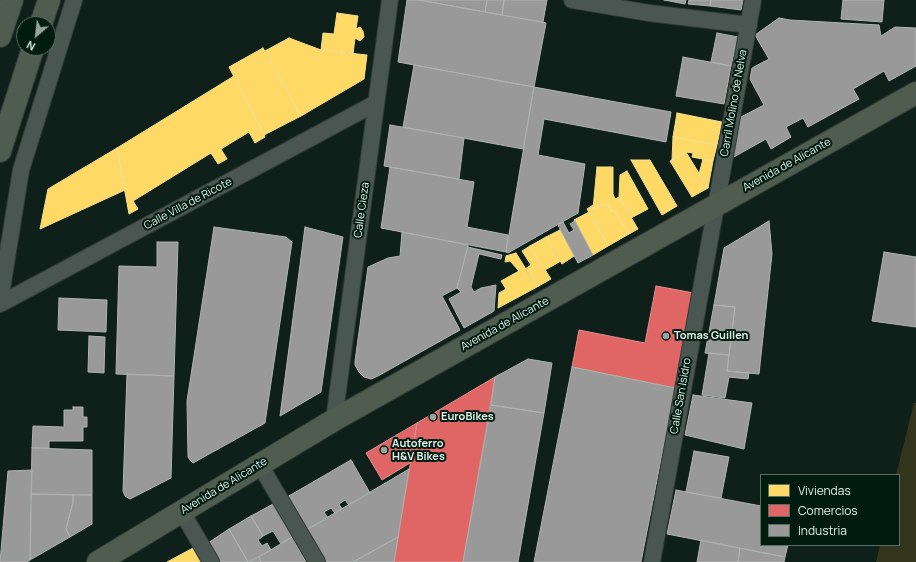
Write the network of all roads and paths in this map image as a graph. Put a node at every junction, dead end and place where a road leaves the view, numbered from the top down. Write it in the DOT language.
graph roads {
  1 [pos="12,0"];
  2 [pos="49,0"];
  3 [pos="74,0"];
  4 [pos="390,0"];
  5 [pos="572,0"];
  6 [pos="753,0"];
  7 [pos="650,6"];
  8 [pos="44,16"];
  9 [pos="749,25"];
  10 [pos="0,36"];
  11 [pos="30,56"];
  12 [pos="916,93"];
  13 [pos="376,104"];
  14 [pos="0,151"];
  15 [pos="715,206"];
  16 [pos="0,302"];
  17 [pos="334,420"];
  18 [pos="260,465"];
  19 [pos="182,512"];
  20 [pos="98,562"];
  21 [pos="210,562"];
  22 [pos="317,562"];
  23 [pos="652,562"];
  1 -- 10 [label="main road"];
  2 -- 8 [label="main road"];
  3 -- 16 [label="street"];
  4 -- 13 [label="street, Calle Cieza"];
  5 -- 7 [label="street"];
  6 -- 9 [label="street, Carril Molino de Nelva"];
  7 -- 9 [label="street"];
  9 -- 15 [label="street, Carril Molino de Nelva"];
  11 -- 14 [label="main road"];
  12 -- 15 [label="main road, Avenida de Alicante"];
  13 -- 16 [label="street, Calle Villa de Ricote"];
  13 -- 17 [label="street, Calle Cieza"];
  15 -- 17 [label="main road, Avenida de Alicante"];
  15 -- 23 [label="street, Calle San Isidro"];
  17 -- 18 [label="main road, Avenida de Alicante"];
  18 -- 19 [label="main road, Avenida de Alicante"];
  18 -- 22 [label="street"];
  19 -- 20 [label="main road, Avenida de Alicante"];
  19 -- 21 [label="street"];
}
